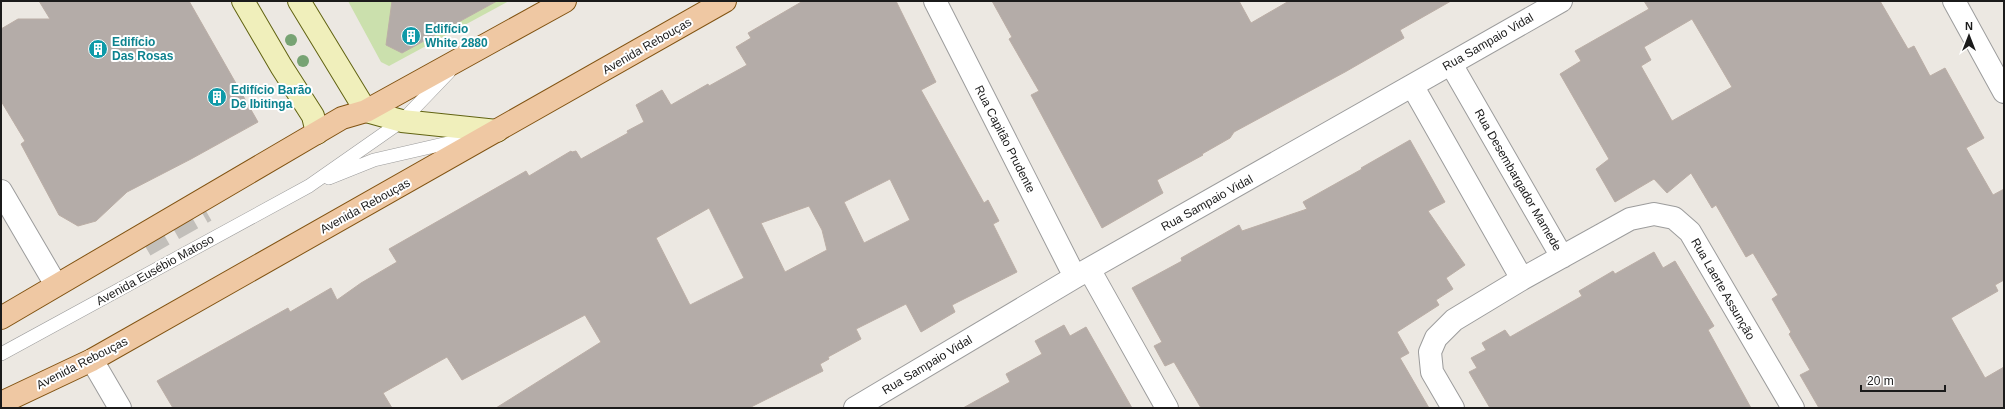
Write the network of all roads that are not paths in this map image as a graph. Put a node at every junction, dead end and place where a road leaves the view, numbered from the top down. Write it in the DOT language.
graph roads {
  1 [pos="244,1"];
  2 [pos="298,1"];
  3 [pos="564,1"];
  4 [pos="725,1"];
  5 [pos="935,1"];
  6 [pos="1561,1"];
  7 [pos="1954,1"];
  8 [pos="465,56"];
  9 [pos="1451,64"];
  10 [pos="1413,87"];
  11 [pos="2004,92"];
  12 [pos="366,111"];
  13 [pos="402,121"];
  14 [pos="497,131"];
  15 [pos="317,133"];
  16 [pos="309,186"];
  17 [pos="1,191"];
  18 [pos="206,211"];
  19 [pos="1562,257"];
  20 [pos="1082,273"];
  21 [pos="1522,279"];
  22 [pos="56,285"];
  23 [pos="1,318"];
  24 [pos="1,354"];
  25 [pos="92,360"];
  26 [pos="1,403"];
  27 [pos="120,408"];
  28 [pos="855,408"];
  29 [pos="1167,408"];
  30 [pos="1453,408"];
  31 [pos="1792,408"];
  1 -- 15 [label="main road"];
  2 -- 12 [label="main road"];
  3 -- 8 [label="main road"];
  4 -- 14 [label="main road, Avenida Rebouças"];
  5 -- 20 [label="street, Rua Capitão Prudente"];
  6 -- 9 [label="street, Rua Sampaio Vidal"];
  7 -- 11 [label="street"];
  8 -- 12 [label="main road"];
  8 -- 13 [label="lane, Avenida Eusébio Matoso"];
  9 -- 10 [label="street, Rua Sampaio Vidal"];
  9 -- 19 [label="street, Rua Desembargador Mamede"];
  10 -- 20 [label="street, Rua Sampaio Vidal"];
  10 -- 21 [label="street"];
  12 -- 13 [label="main road"];
  12 -- 15 [label="main road"];
  12 -- 18 [label="main road"];
  13 -- 14 [label="main road"];
  13 -- 16 [label="lane, Avenida Eusébio Matoso"];
  14 -- 16 [label="lane, Avenida Eusébio Matoso"];
  14 -- 25 [label="main road, Avenida Rebouças"];
  15 -- 22 [label="main road"];
  16 -- 24 [label="lane, Avenida Eusébio Matoso"];
  17 -- 22 [label="street"];
  19 -- 21 [label="street, Rua Desembargador Mamede"];
  19 -- 31 [label="street, Rua Laerte Assunção"];
  20 -- 28 [label="street, Rua Sampaio Vidal"];
  20 -- 29 [label="street, Rua Capitão Prudente"];
  21 -- 30 [label="street, Rua Desembargador Mamede"];
  22 -- 23 [label="main road"];
  25 -- 26 [label="main road, Avenida Rebouças"];
  25 -- 27 [label="street"];
}
